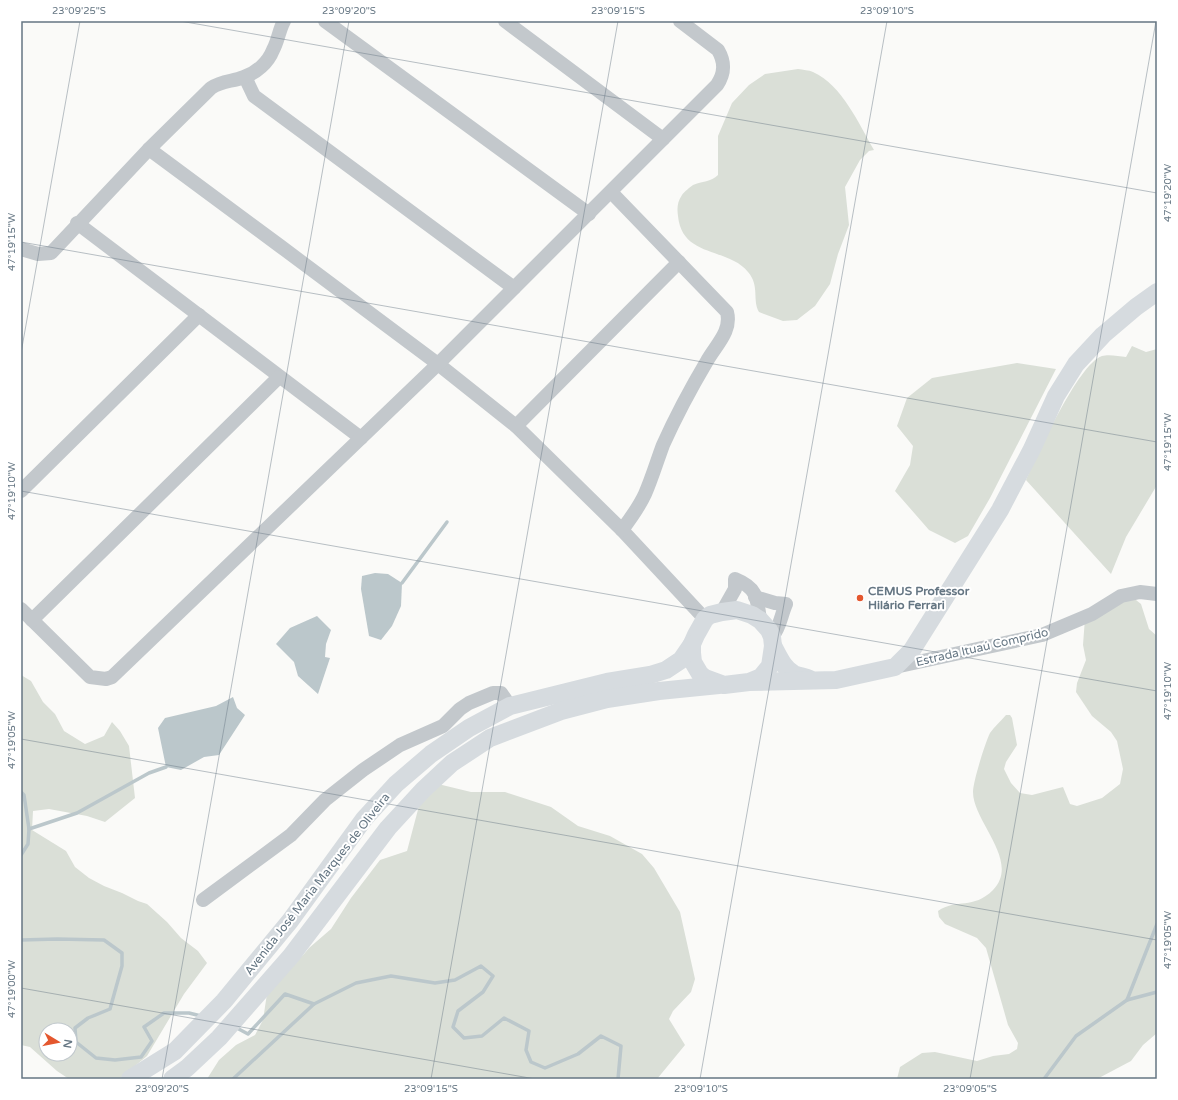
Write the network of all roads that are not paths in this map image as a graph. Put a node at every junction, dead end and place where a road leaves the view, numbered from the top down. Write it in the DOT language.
graph roads {
  1 [pos="284,21"];
  2 [pos="325,21"];
  3 [pos="505,21"];
  4 [pos="680,21"];
  5 [pos="244,77"];
  6 [pos="663,139"];
  7 [pos="149,150"];
  8 [pos="611,192"];
  9 [pos="589,214"];
  10 [pos="77,223"];
  11 [pos="21,249"];
  12 [pos="679,262"];
  13 [pos="514,288"];
  14 [pos="1157,292"];
  15 [pos="199,315"];
  16 [pos="438,364"];
  17 [pos="279,377"];
  18 [pos="516,426"];
  19 [pos="361,438"];
  20 [pos="21,491"];
  21 [pos="622,530"];
  22 [pos="1157,594"];
  23 [pos="755,596"];
  24 [pos="21,609"];
  25 [pos="722,612"];
  26 [pos="705,619"];
  27 [pos="32,620"];
  28 [pos="760,620"];
  29 [pos="773,641"];
  30 [pos="692,644"];
  31 [pos="895,667"];
  32 [pos="814,681"];
  33 [pos="749,682"];
  34 [pos="724,685"];
  35 [pos="510,706"];
  36 [pos="203,900"];
  37 [pos="130,1079"];
  38 [pos="172,1079"];
  1 -- 5 [label="street"];
  2 -- 9 [label="street"];
  3 -- 6 [label="street"];
  4 -- 6 [label="street"];
  5 -- 7 [label="street"];
  5 -- 13 [label="street"];
  6 -- 8 [label="street"];
  7 -- 10 [label="street"];
  7 -- 16 [label="street"];
  8 -- 9 [label="street"];
  8 -- 12 [label="street"];
  9 -- 13 [label="street"];
  10 -- 11 [label="street"];
  10 -- 15 [label="street"];
  12 -- 18 [label="street"];
  12 -- 21 [label="street"];
  13 -- 16 [label="street"];
  14 -- 31 [label="main road"];
  15 -- 17 [label="street"];
  15 -- 20 [label="street"];
  16 -- 18 [label="street"];
  16 -- 19 [label="street"];
  17 -- 19 [label="street"];
  17 -- 27 [label="street"];
  18 -- 21 [label="street"];
  19 -- 27 [label="street"];
  21 -- 26 [label="street"];
  22 -- 31 [label="street, Estrada Ituaú Comprido"];
  23 -- 25 [label="street"];
  23 -- 28 [label="street"];
  23 -- 29 [label="street"];
  24 -- 27 [label="street"];
  25 -- 26 [label="main road"];
  25 -- 28 [label="main road"];
  26 -- 30 [label="main road"];
  28 -- 29 [label="main road"];
  29 -- 32 [label="main road"];
  29 -- 33 [label="main road"];
  30 -- 34 [label="main road"];
  30 -- 35 [label="main road, Avenida José Maria Marques de Oliveira"];
  31 -- 32 [label="main road"];
  32 -- 33 [label="main road"];
  33 -- 34 [label="main road"];
  34 -- 38 [label="main road, Avenida José Maria Marques de Oliveira"];
  35 -- 36 [label="street"];
  35 -- 37 [label="main road, Avenida José Maria Marques de Oliveira"];
}
